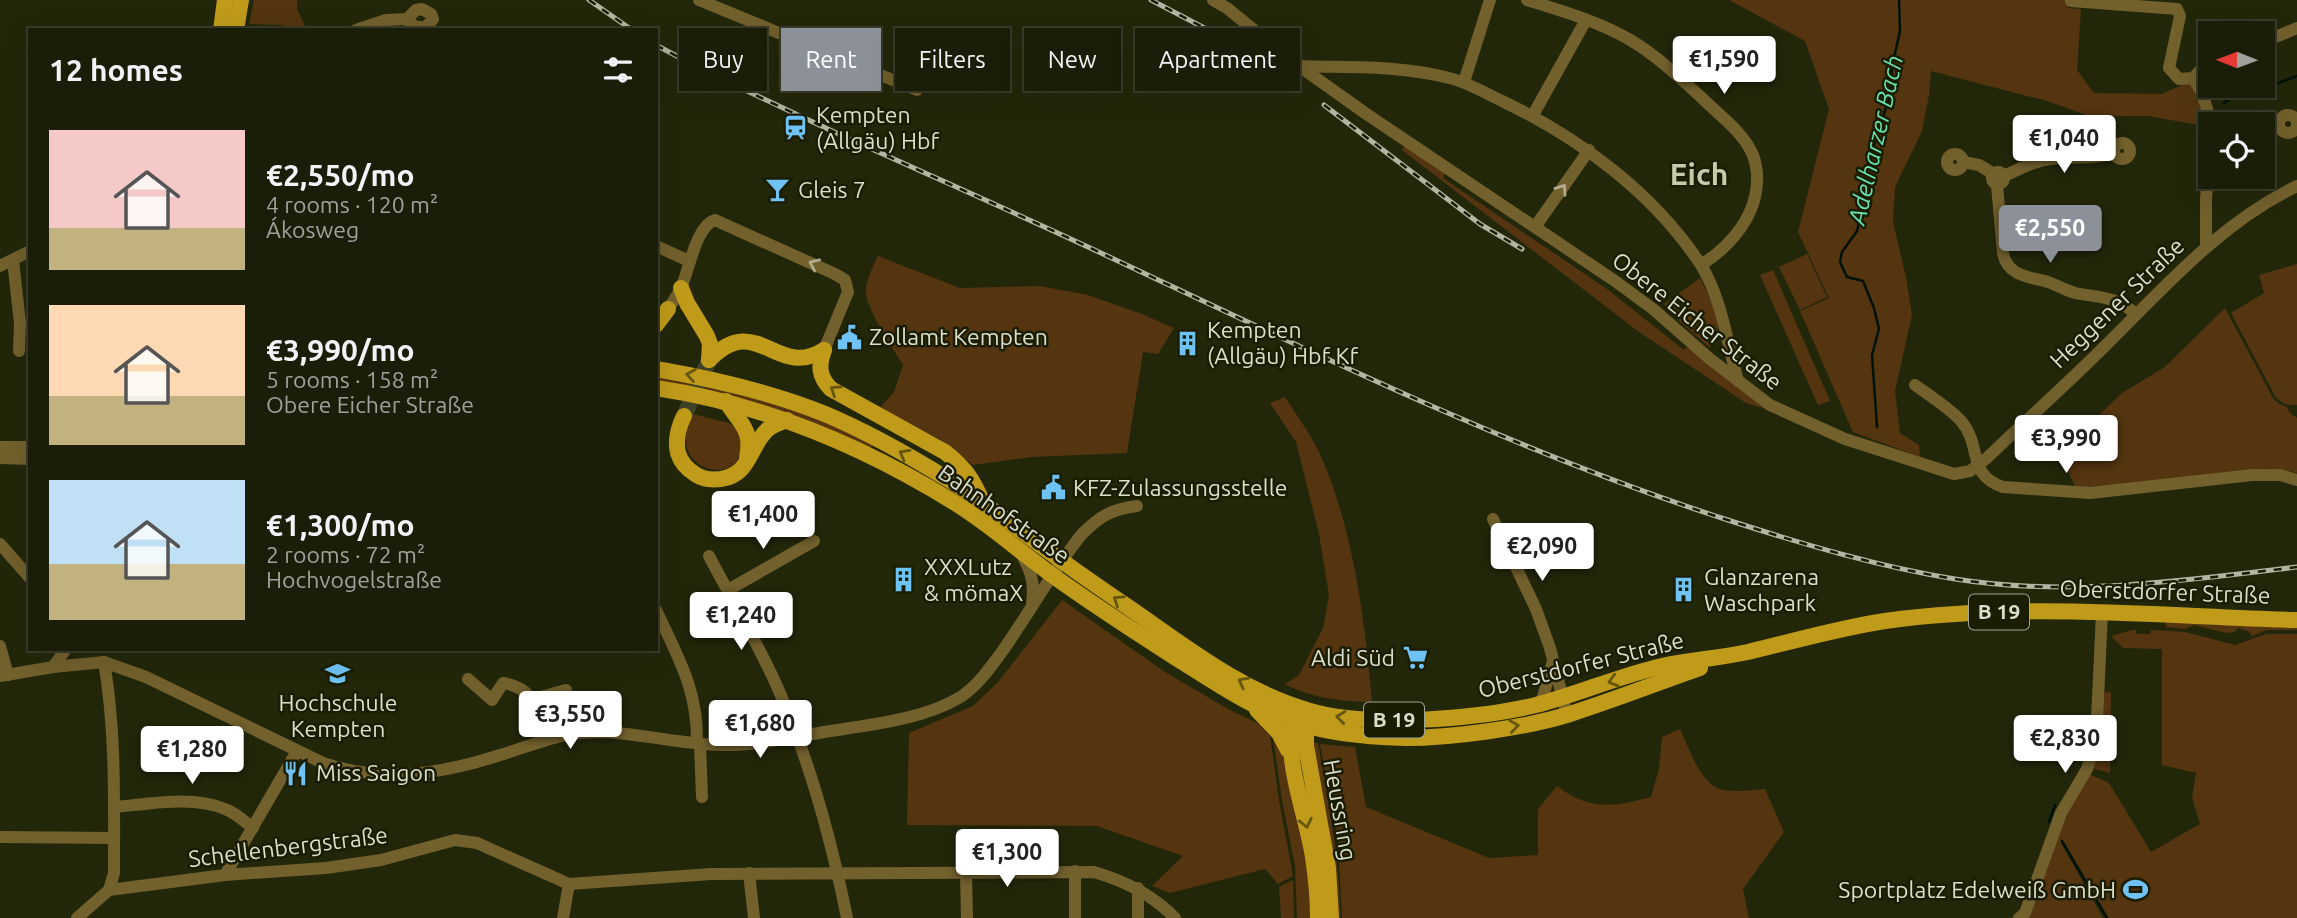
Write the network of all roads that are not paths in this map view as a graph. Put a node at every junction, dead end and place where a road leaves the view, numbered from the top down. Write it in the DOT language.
graph roads {
  1 [pos="225,0"];
  2 [pos="241,0"];
  3 [pos="699,0"];
  4 [pos="1213,0"];
  5 [pos="1490,0"];
  6 [pos="1527,0"];
  7 [pos="2071,1"];
  8 [pos="407,19"];
  9 [pos="1586,20"];
  10 [pos="221,28"];
  11 [pos="236,28"];
  12 [pos="362,28"];
  13 [pos="1252,28"];
  14 [pos="2297,28"];
  15 [pos="2275,37"];
  16 [pos="1300,66"];
  17 [pos="1342,68"];
  18 [pos="2198,73"];
  19 [pos="2193,78"];
  20 [pos="1321,80"];
  21 [pos="895,81"];
  22 [pos="1464,82"];
  23 [pos="2208,112"];
  24 [pos="1533,115"];
  25 [pos="1589,150"];
  26 [pos="2114,153"];
  27 [pos="1963,162"];
  28 [pos="1999,178"];
  29 [pos="2297,186"];
  30 [pos="2207,189"];
  31 [pos="1535,227"];
  32 [pos="2206,246"];
  33 [pos="658,247"];
  34 [pos="28,252"];
  35 [pos="12,260"];
  36 [pos="689,261"];
  37 [pos="1701,265"];
  38 [pos="0,266"];
  39 [pos="681,288"];
  40 [pos="668,309"];
  41 [pos="2136,314"];
  42 [pos="658,322"];
  43 [pos="1727,341"];
  44 [pos="824,350"];
  45 [pos="19,351"];
  46 [pos="1710,359"];
  47 [pos="658,369"];
  48 [pos="1738,382"];
  49 [pos="1915,385"];
  50 [pos="658,388"];
  51 [pos="726,401"];
  52 [pos="684,416"];
  53 [pos="787,420"];
  54 [pos="0,447"];
  55 [pos="28,447"];
  56 [pos="0,458"];
  57 [pos="28,458"];
  58 [pos="746,466"];
  59 [pos="1978,466"];
  60 [pos="2297,480"];
  61 [pos="982,503"];
  62 [pos="1137,506"];
  63 [pos="1493,519"];
  64 [pos="814,541"];
  65 [pos="0,544"];
  66 [pos="1020,551"];
  67 [pos="709,556"];
  68 [pos="1058,569"];
  69 [pos="28,576"];
  70 [pos="728,590"];
  71 [pos="1030,611"];
  72 [pos="2102,612"];
  73 [pos="658,614"];
  74 [pos="2297,620"];
  75 [pos="0,646"];
  76 [pos="65,651"];
  77 [pos="94,651"];
  78 [pos="1742,653"];
  79 [pos="1553,660"];
  80 [pos="104,662"];
  81 [pos="53,667"];
  82 [pos="4,675"];
  83 [pos="468,679"];
  84 [pos="566,690"];
  85 [pos="1563,696"];
  86 [pos="533,699"];
  87 [pos="1248,701"];
  88 [pos="1541,704"];
  89 [pos="1567,715"];
  90 [pos="1301,719"];
  91 [pos="798,737"];
  92 [pos="543,741"];
  93 [pos="699,744"];
  94 [pos="297,751"];
  95 [pos="1292,756"];
  96 [pos="702,797"];
  97 [pos="114,807"];
  98 [pos="253,828"];
  99 [pos="0,837"];
  100 [pos="114,838"];
  101 [pos="1075,871"];
  102 [pos="750,873"];
  103 [pos="838,873"];
  104 [pos="966,873"];
  105 [pos="225,875"];
  106 [pos="569,884"];
  107 [pos="1138,888"];
  108 [pos="109,890"];
  109 [pos="77,918"];
  110 [pos="563,918"];
  111 [pos="754,918"];
  112 [pos="847,918"];
  113 [pos="967,918"];
  114 [pos="1075,918"];
  115 [pos="1138,918"];
  116 [pos="1175,918"];
  117 [pos="1318,918"];
  118 [pos="1331,918"];
  119 [pos="2019,918"];
  1 -- 10 [label="main road"];
  2 -- 11 [label="main road"];
  3 -- 21 [label="street"];
  4 -- 13 [label="street, Obere Eicher Straße"];
  5 -- 22 [label="street"];
  6 -- 9 [label="street"];
  7 -- 19 [label="street"];
  8 -- 12 [label="street"];
  9 -- 24 [label="street"];
  9 -- 37 [label="street"];
  14 -- 15 [label="street"];
  16 -- 17 [label="street"];
  16 -- 20 [label="street, Obere Eicher Straße"];
  17 -- 20 [label="street"];
  17 -- 22 [label="street"];
  18 -- 19 [label="street"];
  19 -- 23 [label="street"];
  20 -- 31 [label="street, Obere Eicher Straße"];
  22 -- 24 [label="street"];
  24 -- 25 [label="street"];
  31 -- 25 [label="street, one-way"];
  25 -- 37 [label="street"];
  26 -- 28 [label="street"];
  27 -- 28 [label="street"];
  28 -- 41 [label="street"];
  29 -- 32 [label="street, Heggener Straße"];
  30 -- 32 [label="street"];
  31 -- 46 [label="street, Obere Eicher Straße"];
  32 -- 41 [label="street, Heggener Straße"];
  33 -- 36 [label="street"];
  34 -- 35 [label="street"];
  35 -- 38 [label="street"];
  35 -- 45 [label="street"];
  36 -- 39 [label="street"];
  44 -- 36 [label="street, one-way"];
  37 -- 43 [label="street"];
  39 -- 40 [label="street"];
  39 -- 44 [label="main road"];
  40 -- 42 [label="main road"];
  41 -- 59 [label="street, Heggener Straße"];
  43 -- 46 [label="street"];
  43 -- 48 [label="street"];
  61 -- 44 [label="main road, one-way"];
  46 -- 48 [label="street, Obere Eicher Straße"];
  61 -- 47 [label="main road, Bahnhofstraße, one-way"];
  48 -- 59 [label="street, Obere Eicher Straße"];
  49 -- 59 [label="street"];
  50 -- 51 [label="main road, Bahnhofstraße"];
  51 -- 53 [label="main road, Bahnhofstraße"];
  51 -- 58 [label="main road"];
  52 -- 58 [label="main road"];
  53 -- 58 [label="main road"];
  53 -- 66 [label="main road, Bahnhofstraße"];
  54 -- 55 [label="street"];
  56 -- 57 [label="street"];
  59 -- 60 [label="street"];
  61 -- 68 [label="main road, Bahnhofstraße"];
  62 -- 68 [label="street, Bahnhofstraße"];
  63 -- 79 [label="street"];
  64 -- 70 [label="street"];
  65 -- 69 [label="street"];
  66 -- 68 [label="main road, Bahnhofstraße"];
  66 -- 71 [label="street"];
  67 -- 70 [label="street"];
  68 -- 71 [label="street"];
  68 -- 87 [label="main road, Bahnhofstraße / B 19"];
  90 -- 68 [label="main road, Bahnhofstraße / B 19, one-way"];
  70 -- 91 [label="street"];
  71 -- 91 [label="street"];
  72 -- 74 [label="main road, Oberstdorfer Straße / B 19"];
  72 -- 78 [label="main road, Oberstdorfer Straße / B 19"];
  72 -- 119 [label="street"];
  73 -- 93 [label="street"];
  75 -- 82 [label="street"];
  76 -- 81 [label="street"];
  77 -- 80 [label="street"];
  78 -- 85 [label="main road, Oberstdorfer Straße / B 19, one-way"];
  78 -- 89 [label="main road, Oberstdorfer Straße / B 19"];
  79 -- 85 [label="street"];
  79 -- 88 [label="street"];
  80 -- 81 [label="street"];
  80 -- 94 [label="street"];
  80 -- 97 [label="street"];
  81 -- 82 [label="street"];
  83 -- 86 [label="street"];
  84 -- 86 [label="street"];
  85 -- 88 [label="main road, Oberstdorfer Straße / B 19"];
  85 -- 89 [label="street"];
  86 -- 92 [label="street"];
  87 -- 90 [label="main road, Bahnhofstraße / B 19"];
  87 -- 95 [label="main road"];
  88 -- 90 [label="main road, Oberstdorfer Straße / B 19, one-way"];
  90 -- 89 [label="main road, Oberstdorfer Straße / B 19, one-way"];
  90 -- 95 [label="main road, Heussring"];
  90 -- 118 [label="main road, Heussring"];
  91 -- 93 [label="street"];
  91 -- 103 [label="street"];
  92 -- 93 [label="street"];
  92 -- 94 [label="street"];
  93 -- 96 [label="street"];
  94 -- 98 [label="street"];
  95 -- 117 [label="main road, Heussring, one-way"];
  97 -- 98 [label="street"];
  97 -- 100 [label="street"];
  98 -- 105 [label="street"];
  99 -- 100 [label="street"];
  100 -- 108 [label="street"];
  101 -- 104 [label="street, Schellenbergstraße"];
  101 -- 107 [label="street, Schellenbergstraße"];
  101 -- 114 [label="street"];
  102 -- 103 [label="street, Schellenbergstraße"];
  102 -- 106 [label="street, Schellenbergstraße"];
  102 -- 111 [label="street"];
  103 -- 104 [label="street, Schellenbergstraße"];
  103 -- 112 [label="street"];
  104 -- 113 [label="street"];
  105 -- 106 [label="street, Schellenbergstraße"];
  105 -- 108 [label="street, Schellenbergstraße"];
  106 -- 110 [label="street"];
  107 -- 115 [label="street"];
  107 -- 116 [label="street, Schellenbergstraße"];
  108 -- 109 [label="street"];
}
